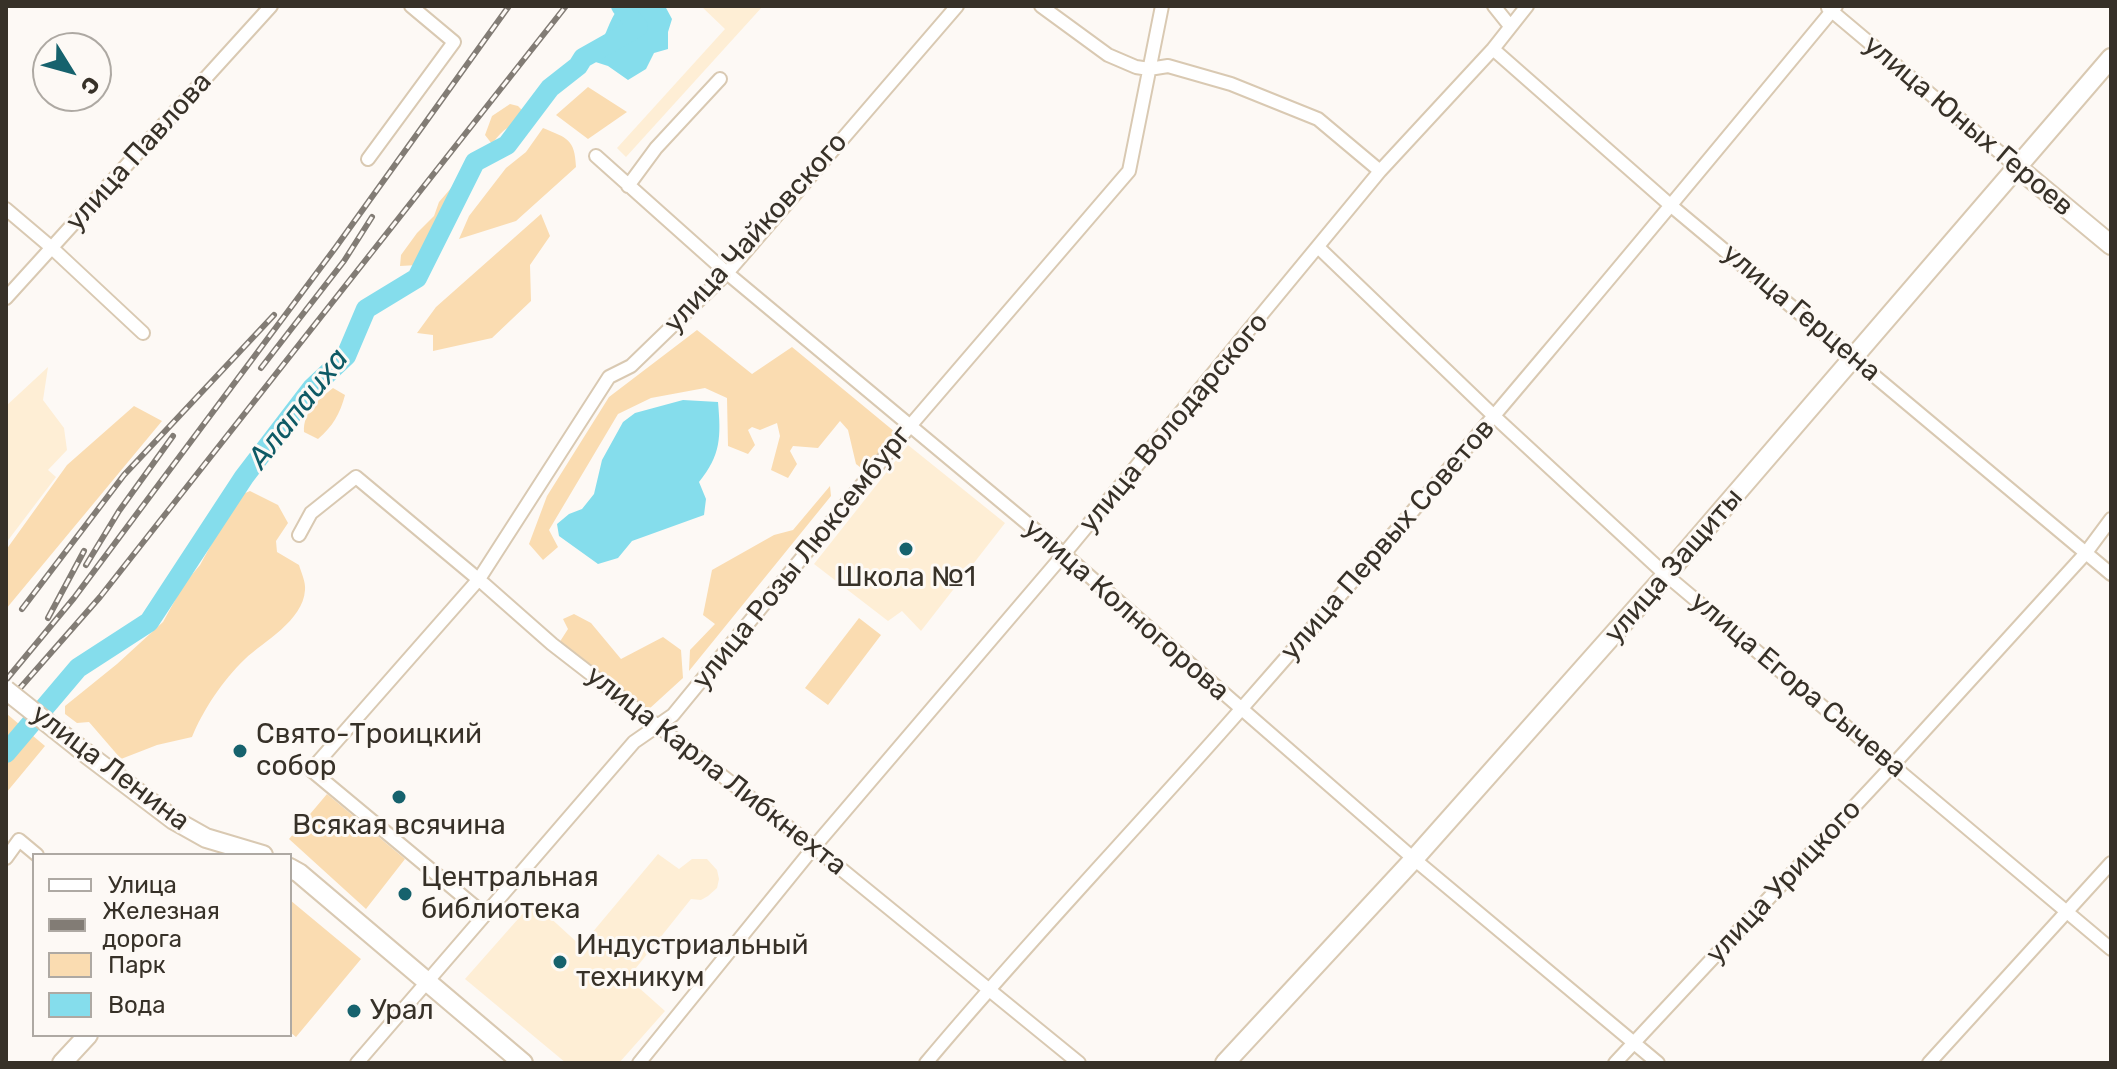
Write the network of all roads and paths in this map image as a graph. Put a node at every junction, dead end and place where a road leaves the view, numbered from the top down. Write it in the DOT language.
graph roads {
  1 [pos="271,6"];
  2 [pos="411,6"];
  3 [pos="957,6"];
  4 [pos="1041,6"];
  5 [pos="1162,6"];
  6 [pos="1494,6"];
  7 [pos="1527,6"];
  8 [pos="1831,8"];
  9 [pos="1510,26"];
  10 [pos="1493,49"];
  11 [pos="2111,58"];
  12 [pos="1149,69"];
  13 [pos="720,79"];
  14 [pos="596,156"];
  15 [pos="368,159"];
  16 [pos="2017,167"];
  17 [pos="1380,171"];
  18 [pos="628,186"];
  19 [pos="1669,204"];
  20 [pos="6,209"];
  21 [pos="2111,245"];
  22 [pos="52,248"];
  23 [pos="1319,248"];
  24 [pos="727,273"];
  25 [pos="6,298"];
  26 [pos="143,333"];
  27 [pos="1856,358"];
  28 [pos="1495,417"];
  29 [pos="910,426"];
  30 [pos="2111,519"];
  31 [pos="299,535"];
  32 [pos="1064,554"];
  33 [pos="2085,554"];
  34 [pos="2111,574"];
  35 [pos="1666,575"];
  36 [pos="479,579"];
  37 [pos="6,690"];
  38 [pos="1241,710"];
  39 [pos="657,725"];
  40 [pos="1893,765"];
  41 [pos="206,838"];
  42 [pos="814,847"];
  43 [pos="35,853"];
  44 [pos="221,853"];
  45 [pos="253,853"];
  46 [pos="6,858"];
  47 [pos="1414,859"];
  48 [pos="2111,863"];
  49 [pos="292,869"];
  50 [pos="2066,912"];
  51 [pos="484,914"];
  52 [pos="2111,949"];
  53 [pos="427,981"];
  54 [pos="989,988"];
  55 [pos="86,1037"];
  56 [pos="1634,1043"];
  57 [pos="62,1063"];
  58 [pos="357,1063"];
  59 [pos="523,1063"];
  60 [pos="639,1063"];
  61 [pos="926,1063"];
  62 [pos="1079,1063"];
  63 [pos="1225,1063"];
  64 [pos="1615,1063"];
  65 [pos="1658,1063"];
  66 [pos="1929,1063"];
  1 -- 22 [label="street, улица Павлова"];
  2 -- 15 [label="street"];
  3 -- 24 [label="street, улица Чайковского"];
  4 -- 12 [label="street"];
  5 -- 12 [label="street, улица Розы Люксембург"];
  6 -- 9 [label="street"];
  7 -- 9 [label="street, улица Володарского"];
  8 -- 16 [label="street, улица Юных Героев"];
  8 -- 19 [label="street, улица Первых Советов"];
  9 -- 10 [label="street, улица Володарского"];
  10 -- 17 [label="street, улица Володарского"];
  10 -- 19 [label="street, улица Герцена"];
  11 -- 16 [label="street, улица Защиты"];
  12 -- 17 [label="street"];
  12 -- 29 [label="street, улица Розы Люксембург"];
  13 -- 18 [label="street"];
  14 -- 18 [label="street, улица Колногорова"];
  16 -- 21 [label="street, улица Юных Героев"];
  16 -- 27 [label="street, улица Защиты"];
  17 -- 23 [label="street, улица Володарского"];
  18 -- 24 [label="street, улица Колногорова"];
  19 -- 27 [label="street, улица Герцена"];
  19 -- 28 [label="street, улица Первых Советов"];
  20 -- 22 [label="street"];
  22 -- 25 [label="street, улица Павлова"];
  22 -- 26 [label="street"];
  23 -- 28 [label="street, улица Егора Сычева"];
  23 -- 32 [label="street, улица Володарского"];
  24 -- 29 [label="street, улица Колногорова"];
  24 -- 36 [label="street, улица Чайковского"];
  27 -- 33 [label="street, улица Герцена"];
  27 -- 35 [label="street, улица Защиты"];
  28 -- 35 [label="street, улица Егора Сычева"];
  28 -- 38 [label="street, улица Первых Советов"];
  29 -- 32 [label="street, улица Колногорова"];
  29 -- 39 [label="street, улица Розы Люксембург"];
  30 -- 33 [label="street, улица Урицкого"];
  31 -- 36 [label="street, улица Карла Либкнехта"];
  32 -- 38 [label="street, улица Колногорова"];
  32 -- 42 [label="street, улица Володарского"];
  33 -- 34 [label="street, улица Герцена"];
  33 -- 40 [label="street, улица Урицкого"];
  35 -- 40 [label="street, улица Егора Сычева"];
  35 -- 47 [label="street, улица Защиты"];
  36 -- 39 [label="street, улица Карла Либкнехта"];
  36 -- 51 [label="street, улица Чайковского"];
  37 -- 41 [label="street, улица Ленина, bridge"];
  38 -- 47 [label="street, улица Колногорова"];
  38 -- 54 [label="street, улица Первых Советов"];
  39 -- 42 [label="street, улица Карла Либкнехта"];
  39 -- 51 [label="street, улица Розы Люксембург"];
  40 -- 50 [label="street, улица Егора Сычева"];
  40 -- 56 [label="street, улица Урицкого"];
  41 -- 44 [label="street"];
  41 -- 45 [label="street, улица Ленина"];
  42 -- 54 [label="street, улица Карла Либкнехта"];
  42 -- 60 [label="street, улица Володарского"];
  43 -- 46 [label="street"];
  47 -- 56 [label="street, улица Колногорова"];
  47 -- 63 [label="street, улица Защиты"];
  48 -- 50 [label="street"];
  49 -- 53 [label="street"];
  50 -- 52 [label="street, улица Егора Сычева"];
  50 -- 66 [label="street"];
  51 -- 53 [label="street, улица Розы Люксембург"];
  53 -- 58 [label="street, улица Розы Люксембург"];
  53 -- 59 [label="street"];
  54 -- 61 [label="street, улица Первых Советов"];
  54 -- 62 [label="street, улица Карла Либкнехта"];
  55 -- 57 [label="street"];
  56 -- 64 [label="street, улица Урицкого"];
  56 -- 65 [label="street, улица Колногорова"];
}
